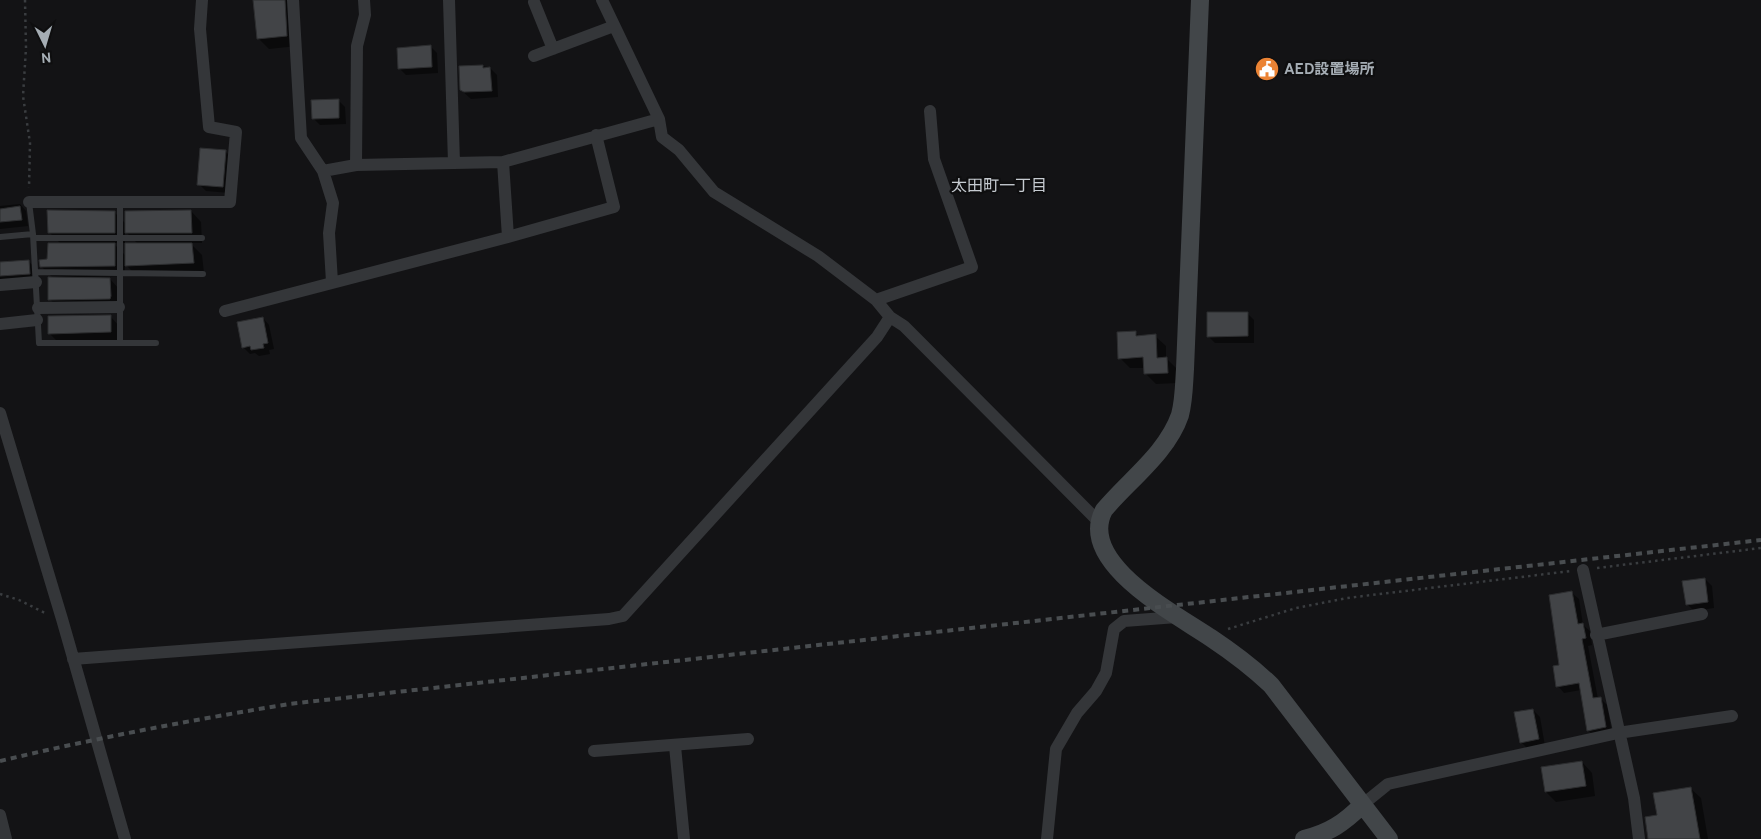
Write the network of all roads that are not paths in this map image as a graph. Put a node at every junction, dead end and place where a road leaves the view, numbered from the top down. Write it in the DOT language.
graph roads {
  1 [pos="202,0"];
  2 [pos="293,0"];
  3 [pos="364,0"];
  4 [pos="449,0"];
  5 [pos="602,0"];
  6 [pos="1200,0"];
  7 [pos="534,2"];
  8 [pos="614,26"];
  9 [pos="553,49"];
  10 [pos="534,56"];
  11 [pos="930,111"];
  12 [pos="659,119"];
  13 [pos="596,136"];
  14 [pos="503,162"];
  15 [pos="454,163"];
  16 [pos="356,165"];
  17 [pos="323,171"];
  18 [pos="29,202"];
  19 [pos="120,203"];
  20 [pos="34,236"];
  21 [pos="119,236"];
  22 [pos="0,237"];
  23 [pos="508,237"];
  24 [pos="202,238"];
  25 [pos="119,272"];
  26 [pos="203,274"];
  27 [pos="36,277"];
  28 [pos="332,282"];
  29 [pos="0,285"];
  30 [pos="876,300"];
  31 [pos="120,307"];
  32 [pos="225,311"];
  33 [pos="38,314"];
  34 [pos="890,317"];
  35 [pos="0,324"];
  36 [pos="120,342"];
  37 [pos="156,343"];
  38 [pos="0,413"];
  39 [pos="1098,521"];
  40 [pos="1583,570"];
  41 [pos="1702,614"];
  42 [pos="1177,617"];
  43 [pos="1596,635"];
  44 [pos="73,659"];
  45 [pos="1732,716"];
  46 [pos="1618,734"];
  47 [pos="748,739"];
  48 [pos="675,746"];
  49 [pos="594,751"];
  50 [pos="1362,805"];
  51 [pos="0,814"];
  52 [pos="1324,836"];
  53 [pos="6,839"];
  54 [pos="125,839"];
  55 [pos="684,839"];
  56 [pos="1047,839"];
  57 [pos="1304,839"];
  58 [pos="1389,839"];
  59 [pos="1639,839"];
  1 -- 19 [label="street"];
  2 -- 17 [label="street"];
  3 -- 16 [label="street"];
  4 -- 15 [label="street"];
  5 -- 8 [label="street"];
  6 -- 39 [label="street"];
  7 -- 9 [label="street"];
  8 -- 9 [label="street"];
  8 -- 12 [label="street"];
  9 -- 10 [label="street"];
  11 -- 30 [label="street"];
  12 -- 13 [label="street"];
  12 -- 30 [label="street"];
  13 -- 14 [label="street"];
  13 -- 23 [label="street"];
  14 -- 15 [label="street"];
  14 -- 23 [label="street"];
  15 -- 16 [label="street"];
  16 -- 17 [label="street"];
  17 -- 28 [label="street"];
  18 -- 19 [label="street"];
  18 -- 20 [label="lane"];
  19 -- 21 [label="lane"];
  20 -- 21 [label="lane"];
  20 -- 22 [label="lane"];
  20 -- 27 [label="lane"];
  21 -- 24 [label="lane"];
  21 -- 25 [label="lane"];
  23 -- 28 [label="street"];
  25 -- 26 [label="lane"];
  25 -- 27 [label="lane"];
  25 -- 31 [label="lane"];
  27 -- 29 [label="street"];
  27 -- 33 [label="lane"];
  28 -- 32 [label="street"];
  30 -- 34 [label="street"];
  31 -- 33 [label="street"];
  31 -- 36 [label="lane"];
  33 -- 35 [label="street"];
  33 -- 36 [label="lane"];
  34 -- 39 [label="street"];
  34 -- 44 [label="street"];
  36 -- 37 [label="lane"];
  38 -- 44 [label="street"];
  39 -- 42 [label="street"];
  40 -- 43 [label="street"];
  41 -- 43 [label="street"];
  42 -- 50 [label="street"];
  42 -- 56 [label="street"];
  43 -- 46 [label="street"];
  44 -- 54 [label="street"];
  45 -- 46 [label="street"];
  46 -- 50 [label="street"];
  46 -- 59 [label="street"];
  47 -- 48 [label="street"];
  48 -- 49 [label="street"];
  48 -- 55 [label="street"];
  50 -- 52 [label="street"];
  50 -- 58 [label="street"];
  51 -- 53 [label="street"];
  52 -- 57 [label="street"];
}
